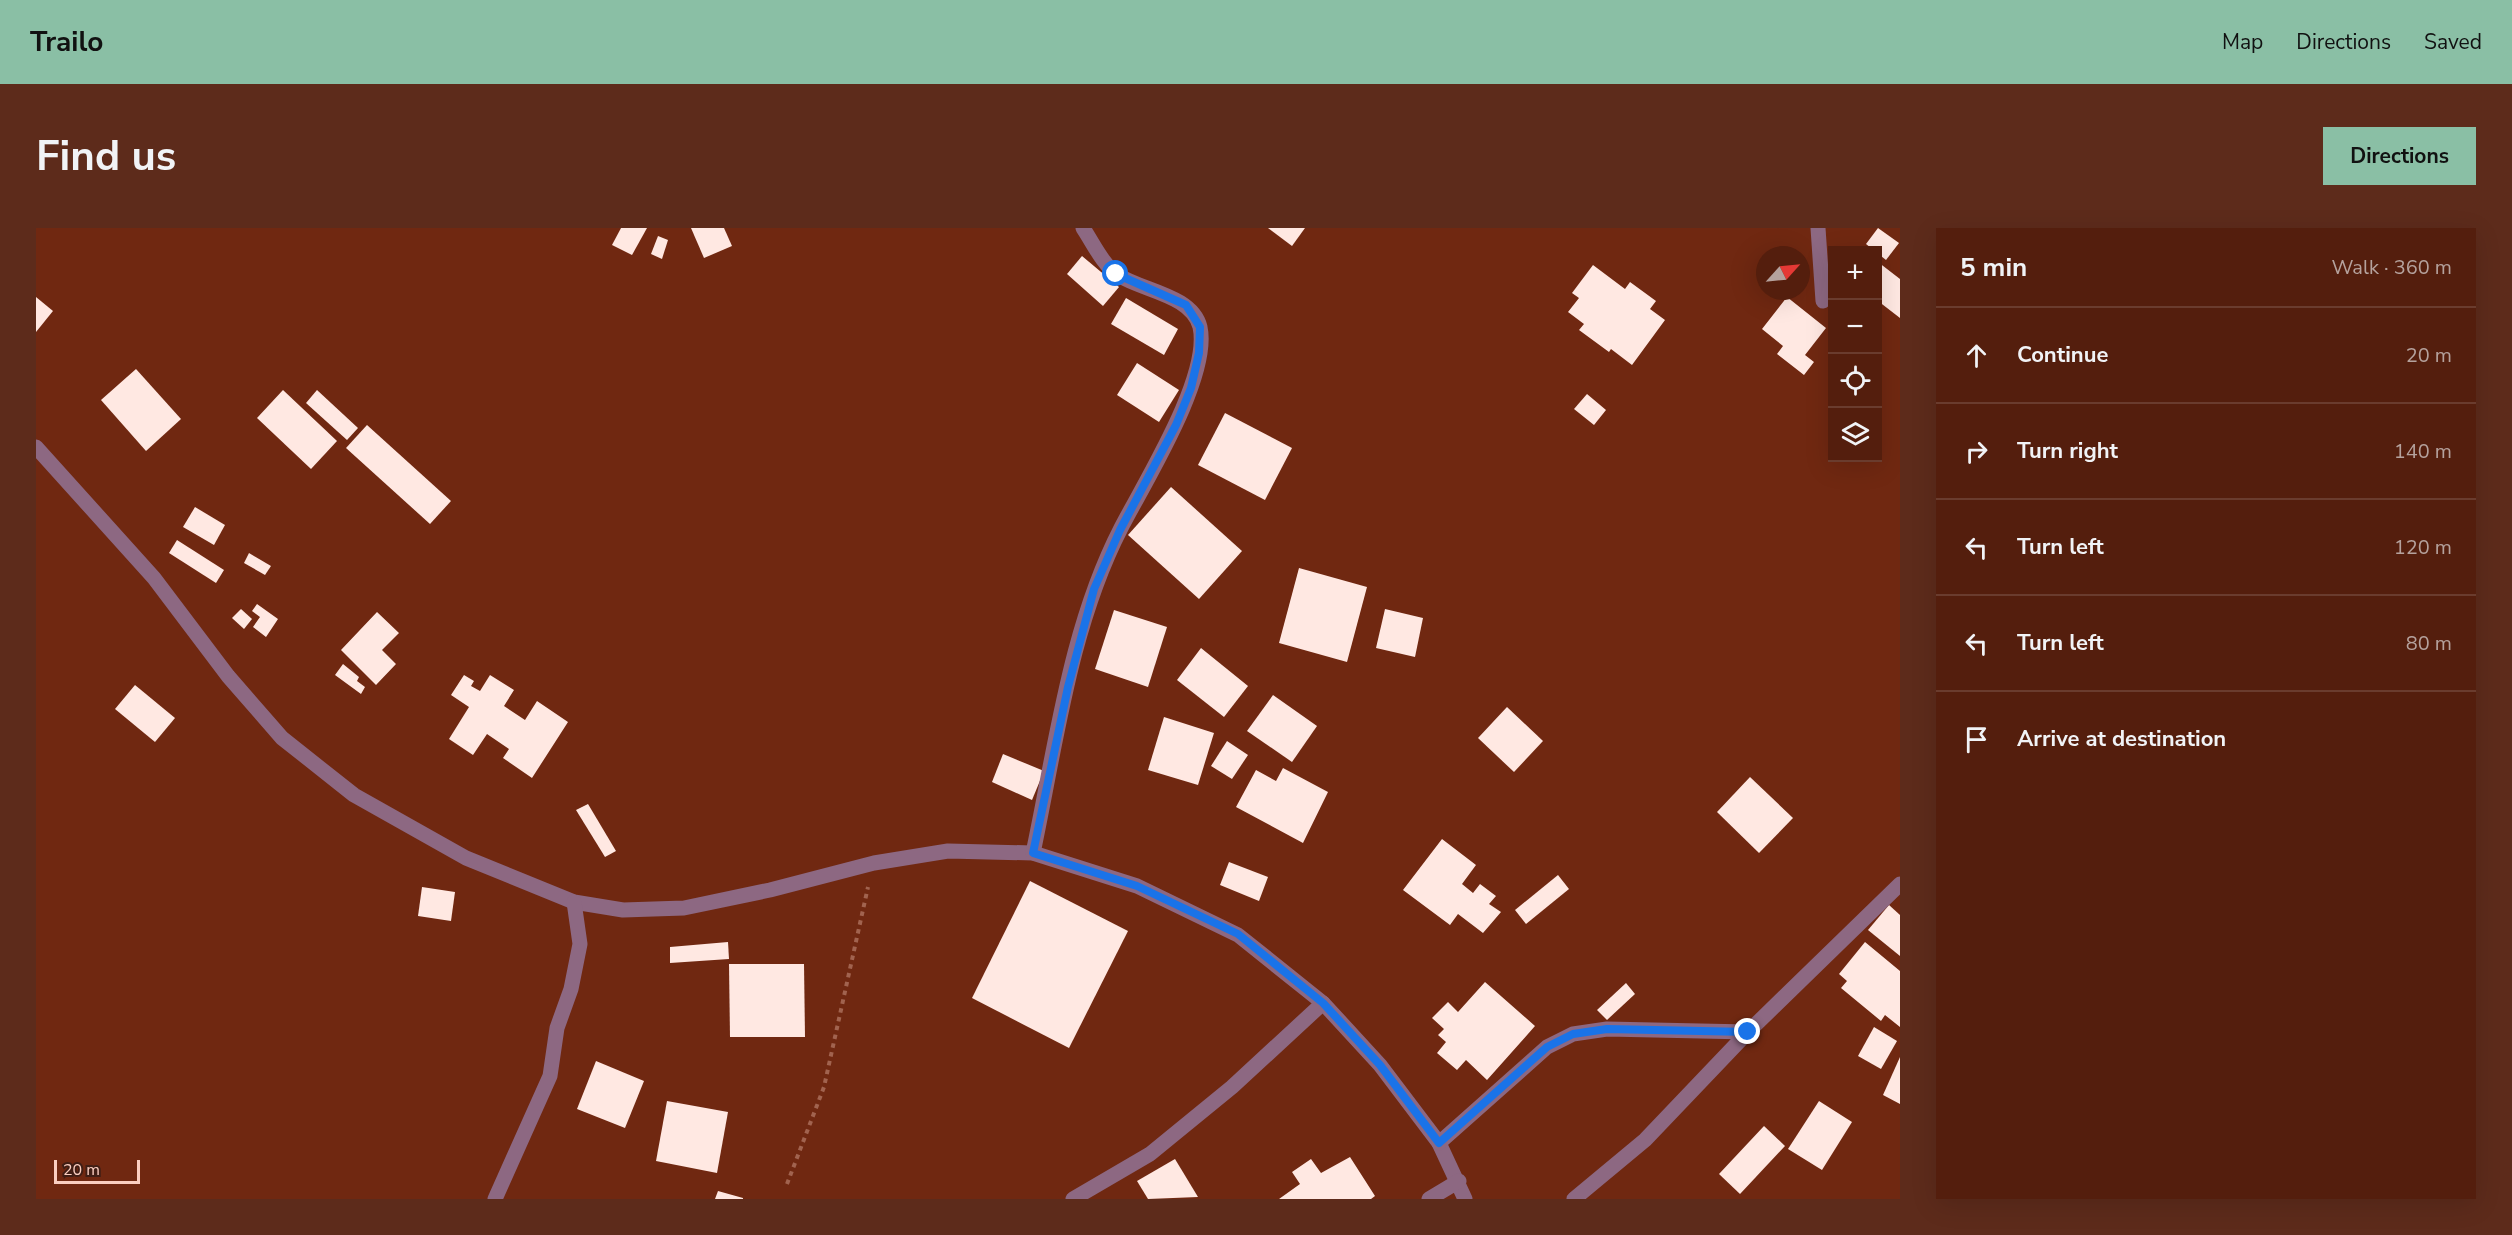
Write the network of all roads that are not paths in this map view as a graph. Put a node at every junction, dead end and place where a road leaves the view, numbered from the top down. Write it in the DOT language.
graph roads {
  1 [pos="1083,228"];
  2 [pos="1818,228"];
  3 [pos="1823,301"];
  4 [pos="36,447"];
  5 [pos="1033,853"];
  6 [pos="1900,884"];
  7 [pos="574,902"];
  8 [pos="1323,1003"];
  9 [pos="1748,1032"];
  10 [pos="1439,1143"];
  11 [pos="1459,1181"];
  12 [pos="495,1199"];
  13 [pos="1073,1199"];
  14 [pos="1429,1199"];
  15 [pos="1465,1199"];
  16 [pos="1574,1199"];
  1 -- 5 [label="street"];
  2 -- 3 [label="street"];
  4 -- 7 [label="street"];
  5 -- 7 [label="street"];
  5 -- 8 [label="street"];
  6 -- 9 [label="street"];
  7 -- 12 [label="street"];
  8 -- 10 [label="street"];
  8 -- 13 [label="street"];
  9 -- 10 [label="street"];
  9 -- 16 [label="street"];
  10 -- 11 [label="street"];
  11 -- 14 [label="street"];
  11 -- 15 [label="street"];
}
